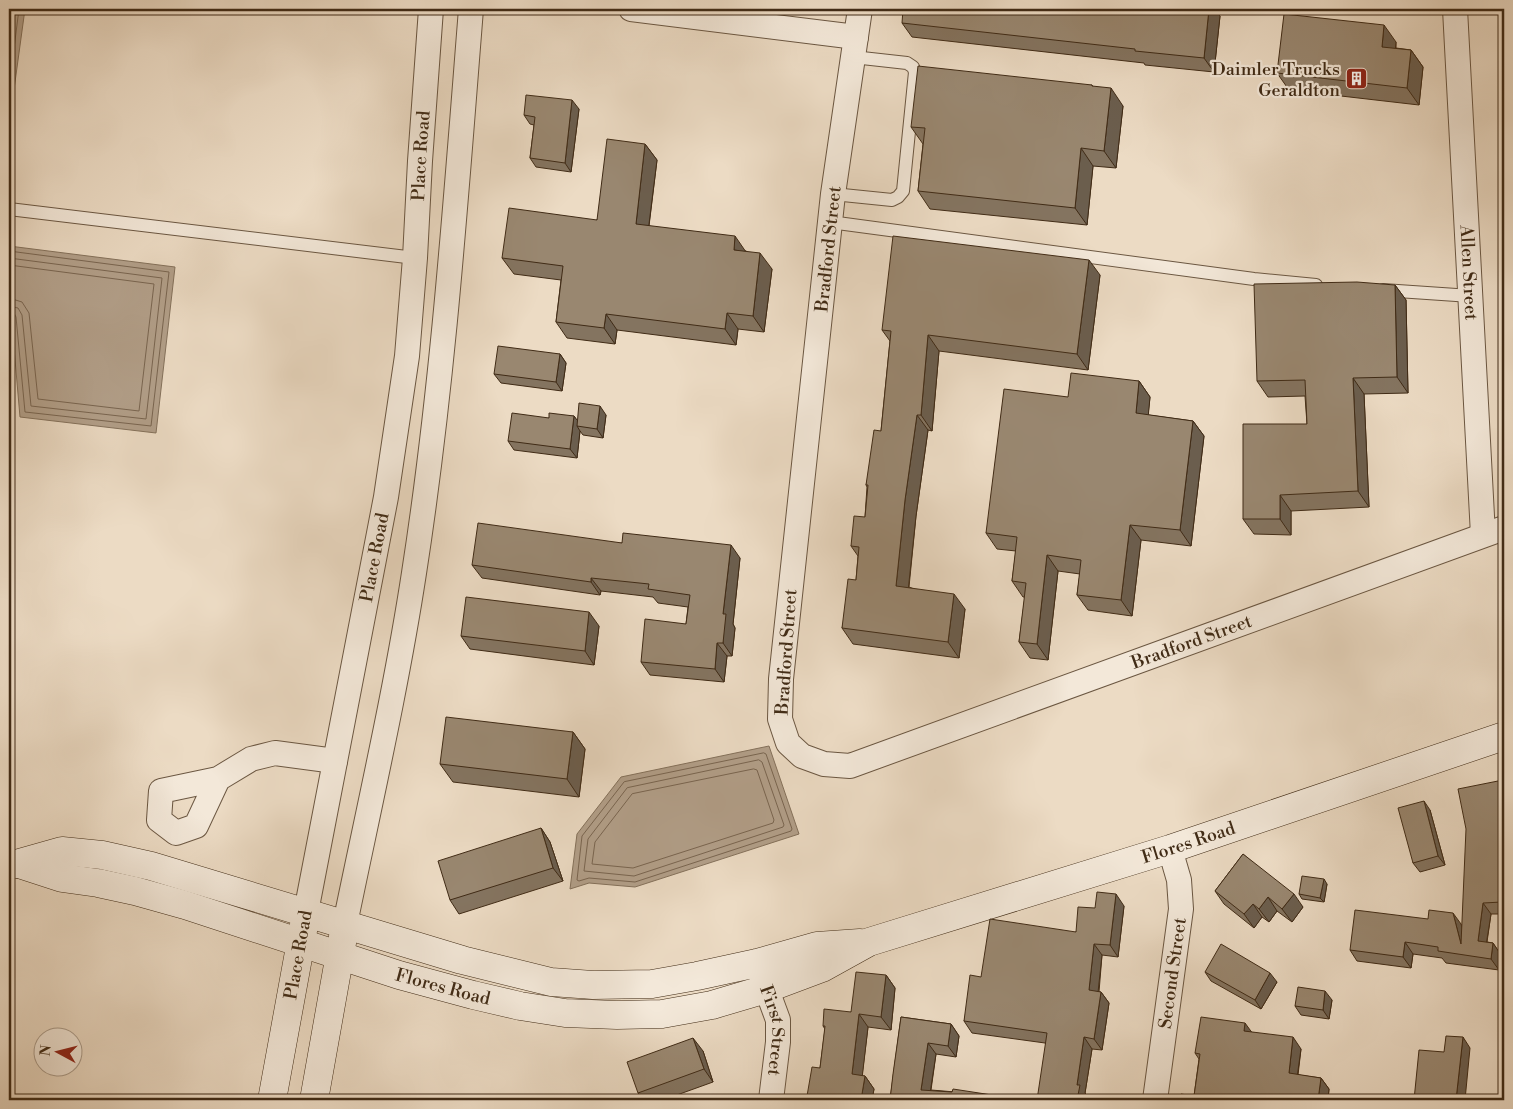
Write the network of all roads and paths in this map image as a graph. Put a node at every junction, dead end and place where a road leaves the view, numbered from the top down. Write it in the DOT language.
graph roads {
  1 [pos="431,9"];
  2 [pos="471,9"];
  3 [pos="631,9"];
  4 [pos="860,9"];
  5 [pos="1456,9"];
  6 [pos="854,47"];
  7 [pos="833,194"];
  8 [pos="9,209"];
  9 [pos="830,222"];
  10 [pos="415,258"];
  11 [pos="1332,286"];
  12 [pos="1371,289"];
  13 [pos="1471,296"];
  14 [pos="1494,532"];
  15 [pos="1504,736"];
  16 [pos="335,761"];
  17 [pos="218,780"];
  18 [pos="1170,849"];
  19 [pos="14,864"];
  20 [pos="306,912"];
  21 [pos="345,924"];
  22 [pos="301,942"];
  23 [pos="870,942"];
  24 [pos="340,955"];
  25 [pos="757,963"];
  26 [pos="766,989"];
  27 [pos="272,1100"];
  28 [pos="314,1100"];
  29 [pos="771,1100"];
  30 [pos="1155,1100"];
  1 -- 10 [label="street, Place Road"];
  2 -- 21 [label="street, Place Road"];
  3 -- 6 [label="street"];
  4 -- 6 [label="street, Bradford Street"];
  5 -- 13 [label="street, Allen Street"];
  6 -- 7 [label="street, Bradford Street"];
  6 -- 7 [label="lane"];
  7 -- 9 [label="street, Bradford Street"];
  8 -- 10 [label="lane"];
  9 -- 11 [label="lane"];
  9 -- 14 [label="street, Bradford Street"];
  10 -- 16 [label="street, Place Road"];
  12 -- 13 [label="lane"];
  13 -- 14 [label="street, Allen Street"];
  15 -- 18 [label="main road, Flores Road"];
  16 -- 17 [label="street"];
  16 -- 20 [label="street, Place Road"];
  18 -- 23 [label="main road, Flores Road"];
  18 -- 30 [label="street, Second Street"];
  19 -- 20 [label="main road, Flores Road"];
  19 -- 22 [label="main road, Flores Road"];
  20 -- 21 [label="main road, Flores Road"];
  20 -- 22 [label="main road, Place Road"];
  21 -- 24 [label="main road, Place Road"];
  21 -- 25 [label="main road, Flores Road"];
  22 -- 24 [label="main road, Flores Road"];
  22 -- 27 [label="main road, Place Road"];
  23 -- 25 [label="main road, Flores Road"];
  23 -- 26 [label="main road, Flores Road"];
  24 -- 26 [label="main road, Flores Road"];
  24 -- 28 [label="main road, Place Road"];
  25 -- 26 [label="street, First Street"];
  26 -- 29 [label="street, First Street"];
}
